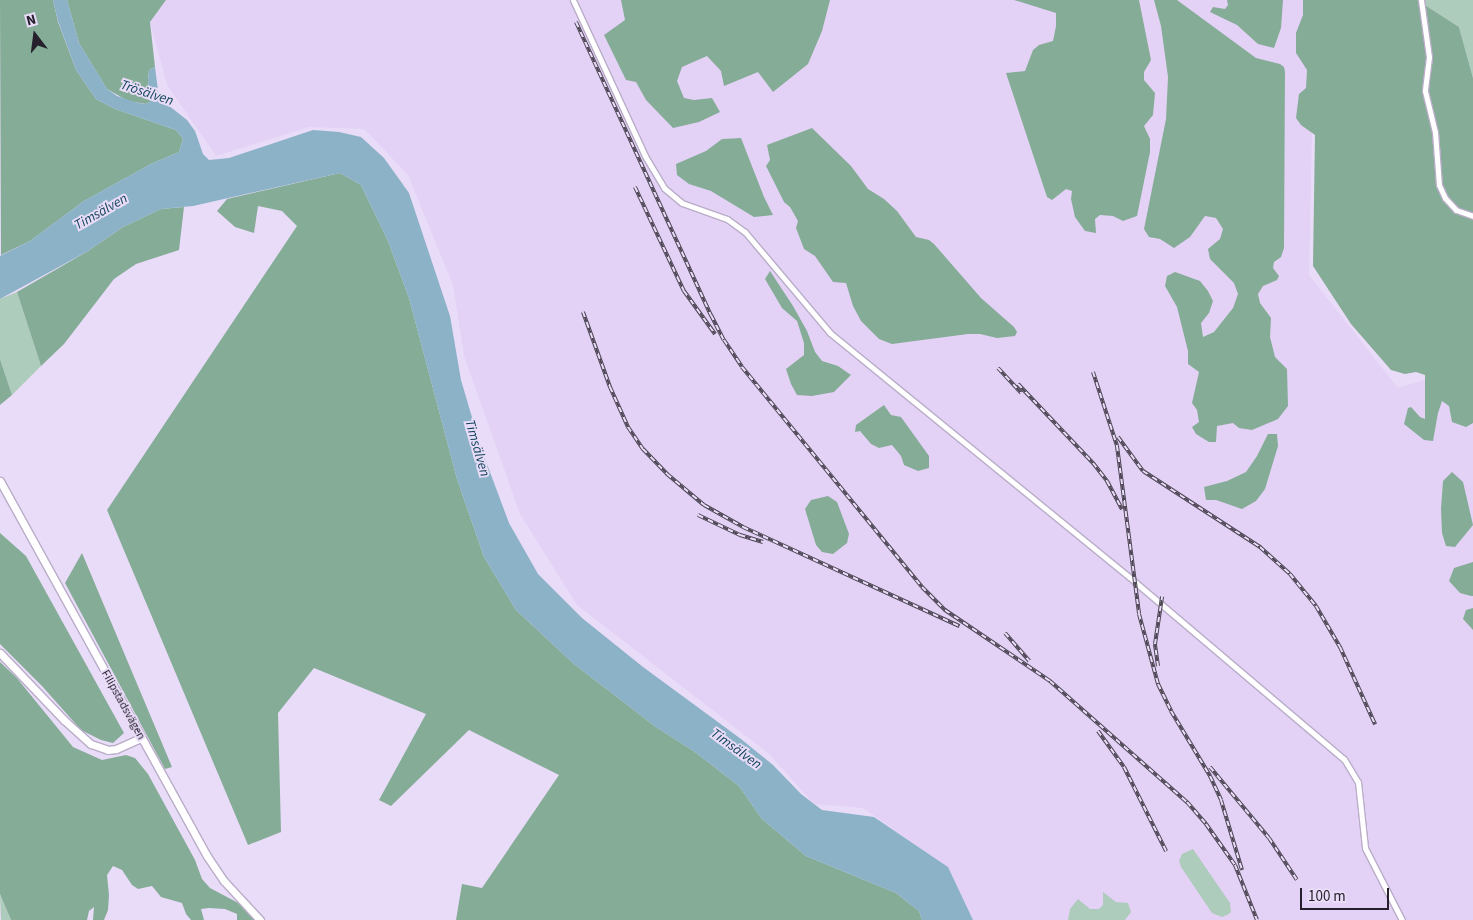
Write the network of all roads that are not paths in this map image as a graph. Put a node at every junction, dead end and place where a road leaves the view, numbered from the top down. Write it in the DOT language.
graph roads {
  1 [pos="572,0"];
  2 [pos="1421,0"];
  3 [pos="1473,216"];
  4 [pos="0,481"];
  5 [pos="0,654"];
  6 [pos="141,738"];
  7 [pos="260,920"];
  8 [pos="1402,920"];
  1 -- 8 [label="street"];
  2 -- 3 [label="street"];
  4 -- 6 [label="main road, Filipstadsvägen"];
  5 -- 6 [label="main road"];
  6 -- 7 [label="main road, Filipstadsvägen"];
}
